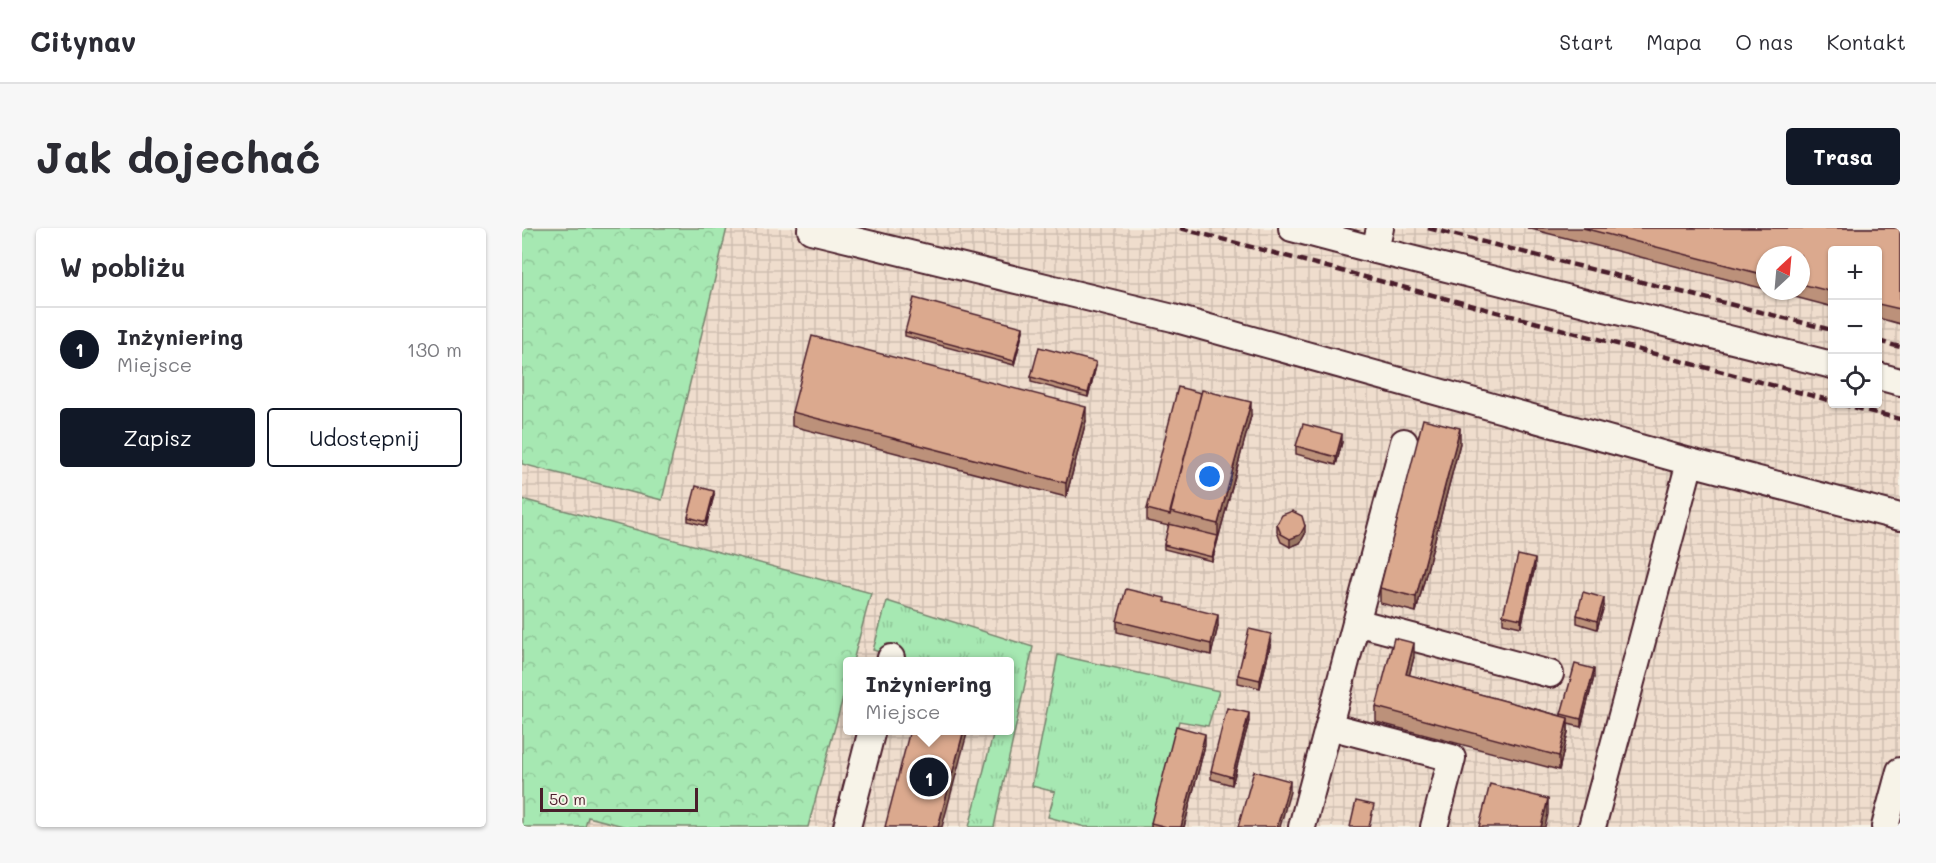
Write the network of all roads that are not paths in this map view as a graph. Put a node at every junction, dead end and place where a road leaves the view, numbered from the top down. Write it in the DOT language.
graph roads {
  1 [pos="1292,228"];
  2 [pos="811,230"];
  3 [pos="1377,239"];
  4 [pos="1828,364"];
  5 [pos="1882,377"];
  6 [pos="1900,382"];
  7 [pos="1404,442"];
  8 [pos="1690,462"];
  9 [pos="1900,517"];
  10 [pos="1356,622"];
  11 [pos="1550,674"];
  12 [pos="1329,726"];
  13 [pos="871,735"];
  14 [pos="1900,771"];
  15 [pos="847,827"];
  16 [pos="1302,827"];
  17 [pos="1434,827"];
  18 [pos="1592,827"];
  19 [pos="1885,827"];
  1 -- 3 [label="lane"];
  2 -- 8 [label="lane"];
  3 -- 4 [label="lane"];
  5 -- 6 [label="lane"];
  7 -- 10 [label="lane"];
  8 -- 9 [label="lane"];
  8 -- 18 [label="lane"];
  10 -- 11 [label="lane"];
  10 -- 12 [label="lane"];
  12 -- 16 [label="lane"];
  12 -- 17 [label="lane"];
  13 -- 15 [label="lane"];
  14 -- 19 [label="lane"];
}
